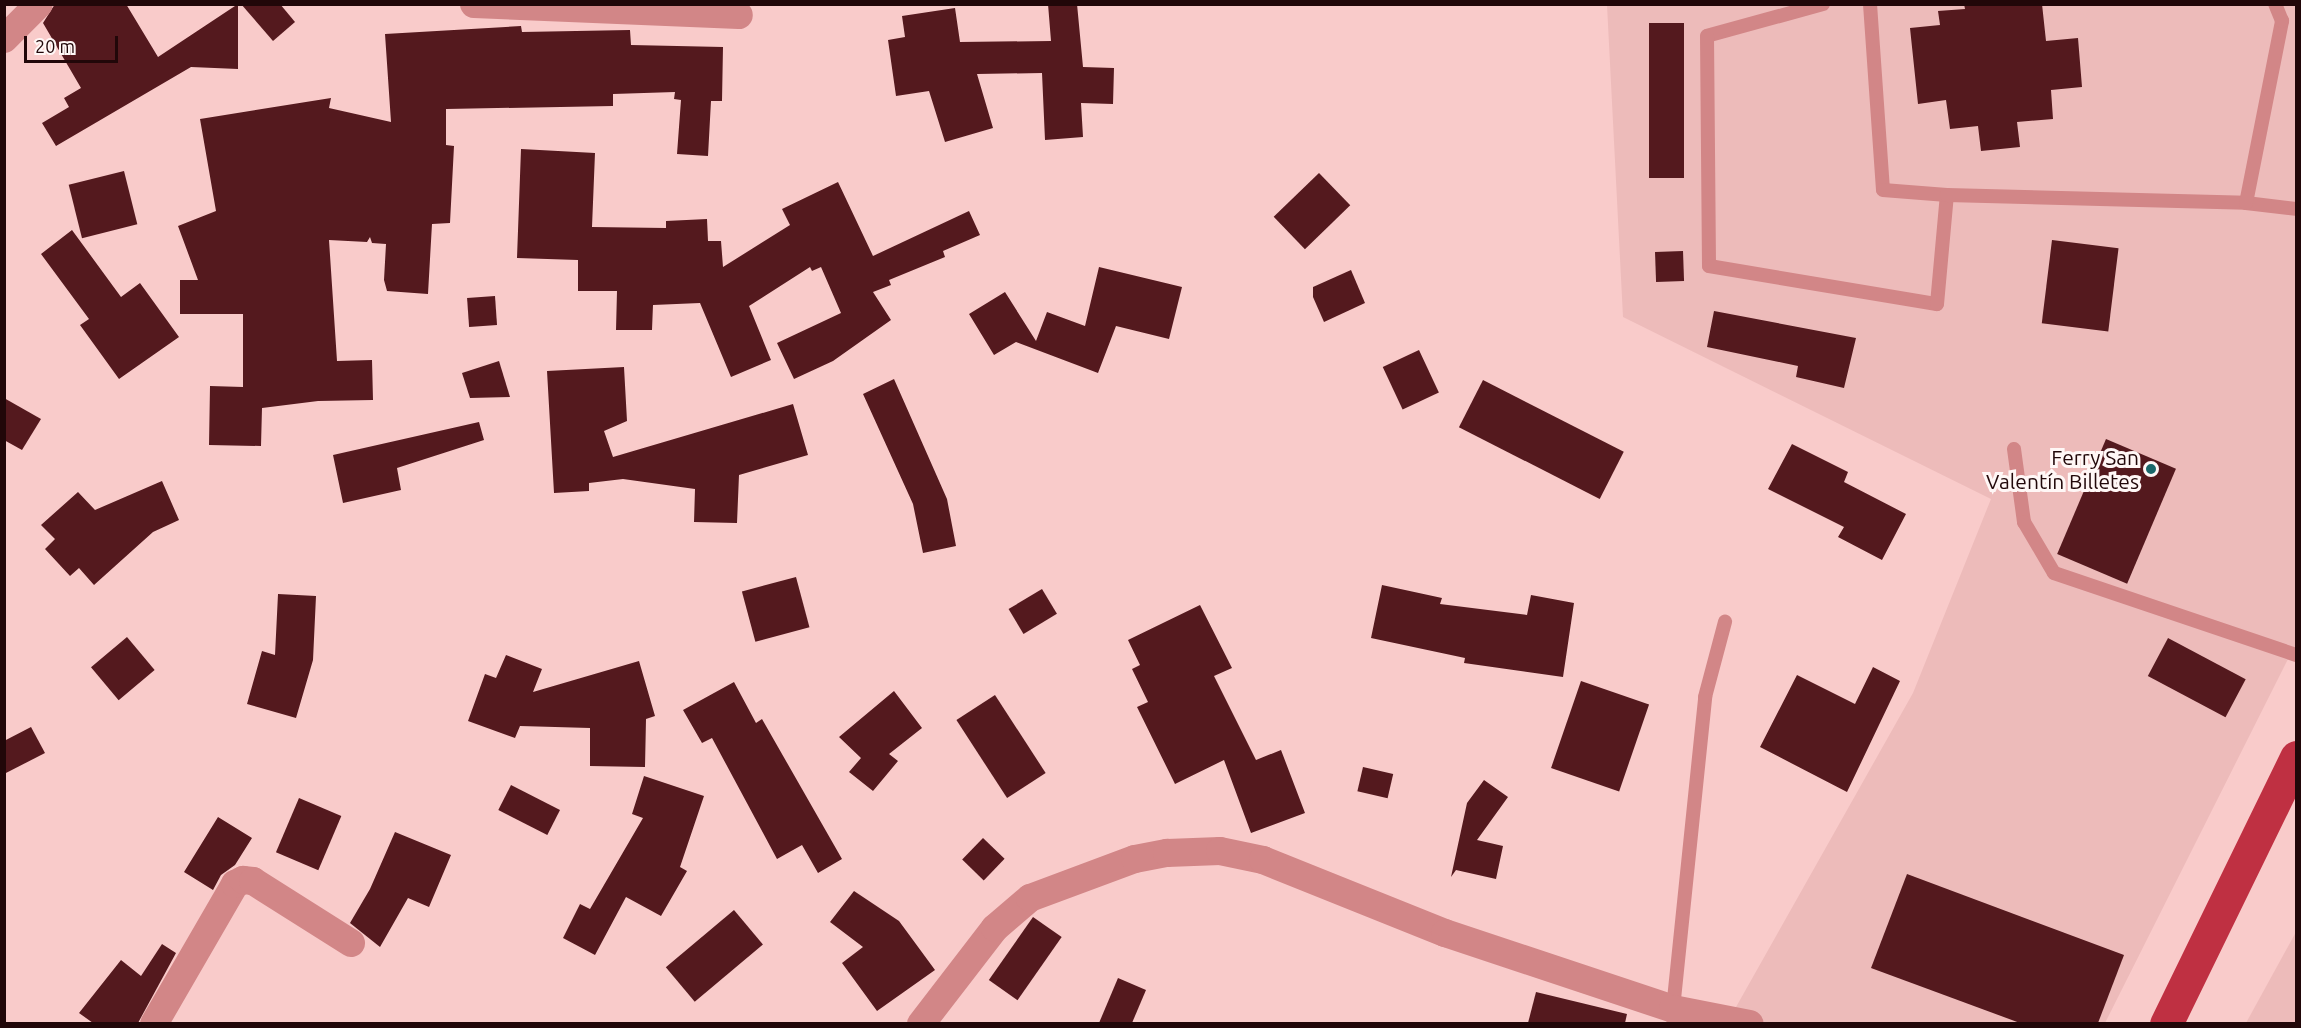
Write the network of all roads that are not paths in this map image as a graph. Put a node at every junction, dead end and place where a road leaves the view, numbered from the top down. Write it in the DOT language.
graph roads {
  1 [pos="39,4"];
  2 [pos="474,4"];
  3 [pos="1822,4"];
  4 [pos="1870,4"];
  5 [pos="2275,4"];
  6 [pos="739,15"];
  7 [pos="4,39"];
  8 [pos="1947,195"];
  9 [pos="2246,203"];
  10 [pos="2296,209"];
  11 [pos="2014,449"];
  12 [pos="1725,622"];
  13 [pos="2296,655"];
  14 [pos="2296,757"];
  15 [pos="351,943"];
  16 [pos="1673,1009"];
  17 [pos="154,1023"];
  18 [pos="921,1023"];
  19 [pos="1750,1023"];
  20 [pos="2166,1023"];
  1 -- 7 [label="street"];
  2 -- 6 [label="street"];
  3 -- 8 [label="lane"];
  4 -- 8 [label="lane"];
  5 -- 9 [label="lane"];
  8 -- 9 [label="lane"];
  9 -- 10 [label="lane"];
  11 -- 13 [label="lane"];
  12 -- 16 [label="lane"];
  14 -- 20 [label="main road"];
  15 -- 17 [label="street"];
  16 -- 18 [label="street"];
  16 -- 19 [label="street"];
}
